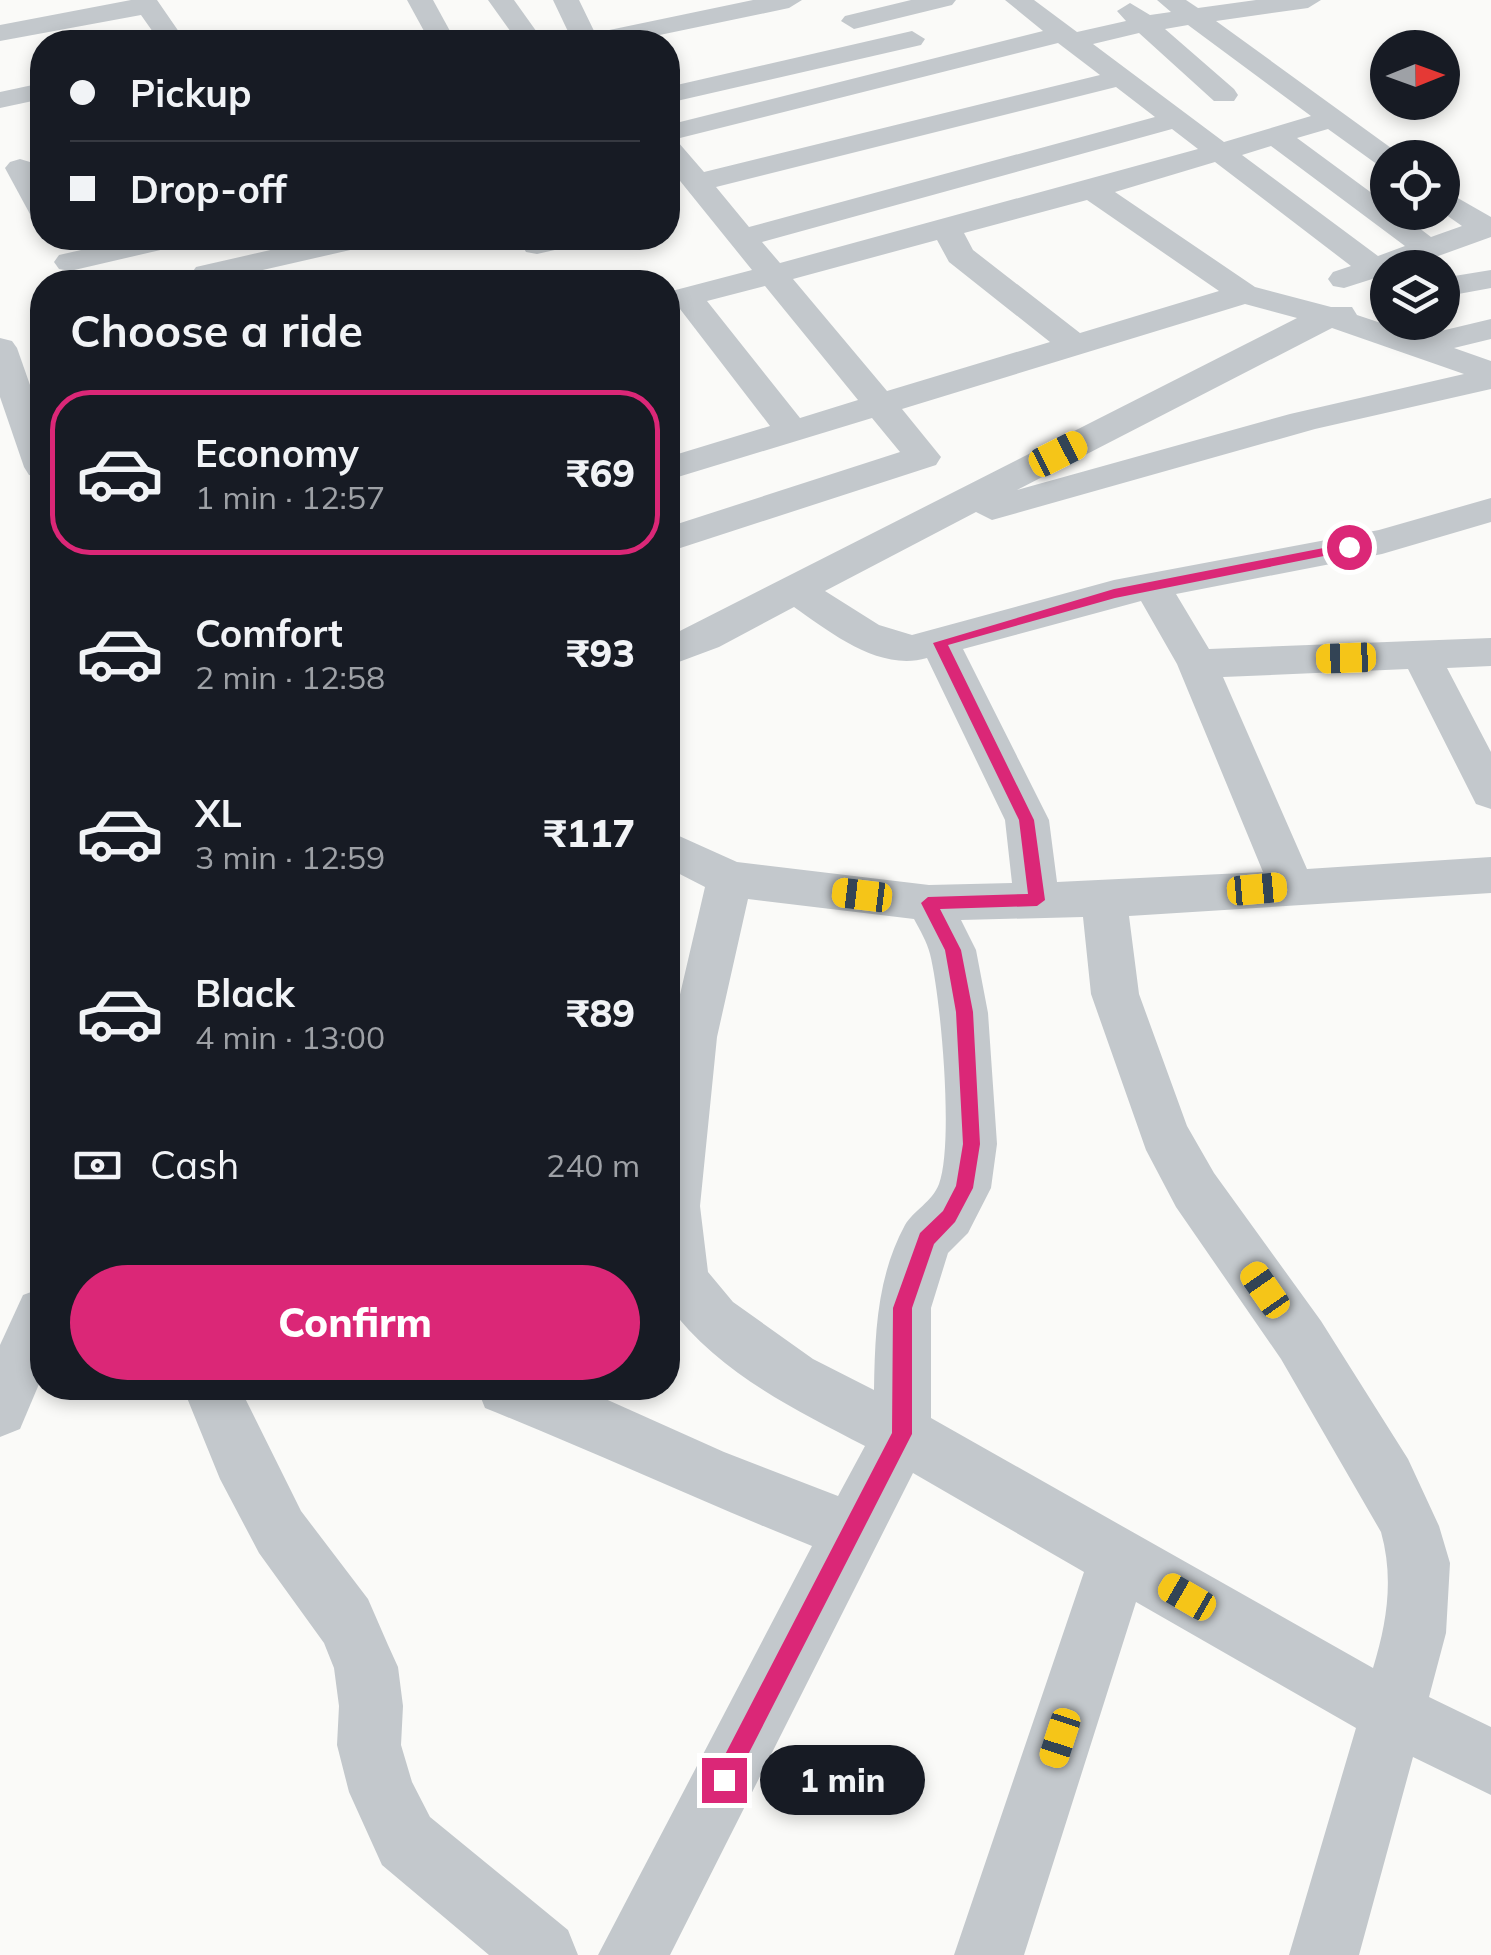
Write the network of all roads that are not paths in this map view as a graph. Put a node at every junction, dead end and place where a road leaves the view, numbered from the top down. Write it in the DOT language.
graph roads {
  1 [pos="420,0"];
  2 [pos="501,0"];
  3 [pos="566,0"];
  4 [pos="788,0"];
  5 [pos="943,0"];
  6 [pos="1118,0"];
  7 [pos="1296,1"];
  8 [pos="146,3"];
  9 [pos="1025,6"];
  10 [pos="1227,6"];
  11 [pos="1180,9"];
  12 [pos="994,20"];
  13 [pos="1144,24"];
  14 [pos="833,26"];
  15 [pos="165,30"];
  16 [pos="436,30"];
  17 [pos="522,30"];
  18 [pos="582,30"];
  19 [pos="646,30"];
  20 [pos="0,32"];
  21 [pos="937,34"];
  22 [pos="1066,37"];
  23 [pos="1119,78"];
  24 [pos="1280,82"];
  25 [pos="680,92"];
  26 [pos="30,94"];
  27 [pos="1224,95"];
  28 [pos="0,100"];
  29 [pos="1168,115"];
  30 [pos="1331,118"];
  31 [pos="1274,136"];
  32 [pos="1370,146"];
  33 [pos="1216,152"];
  34 [pos="681,171"];
  35 [pos="1092,190"];
  36 [pos="1460,210"];
  37 [pos="946,228"];
  38 [pos="1488,228"];
  39 [pos="742,238"];
  40 [pos="1428,249"];
  41 [pos="118,250"];
  42 [pos="315,250"];
  43 [pos="69,261"];
  44 [pos="238,270"];
  45 [pos="772,274"];
  46 [pos="1370,275"];
  47 [pos="1491,279"];
  48 [pos="1460,285"];
  49 [pos="1370,286"];
  50 [pos="1370,291"];
  51 [pos="1244,294"];
  52 [pos="680,298"];
  53 [pos="680,302"];
  54 [pos="1282,302"];
  55 [pos="1332,316"];
  56 [pos="1491,329"];
  57 [pos="1077,346"];
  58 [pos="1422,346"];
  59 [pos="0,348"];
  60 [pos="1491,376"];
  61 [pos="881,405"];
  62 [pos="793,432"];
  63 [pos="30,434"];
  64 [pos="0,460"];
  65 [pos="680,465"];
  66 [pos="30,466"];
  67 [pos="1490,512"];
  68 [pos="919,526"];
  69 [pos="680,536"];
  70 [pos="1152,586"];
  71 [pos="796,590"];
  72 [pos="940,643"];
  73 [pos="680,646"];
  74 [pos="1491,652"];
  75 [pos="1420,654"];
  76 [pos="1197,664"];
  77 [pos="1491,793"];
  78 [pos="680,854"];
  79 [pos="1491,875"];
  80 [pos="730,879"];
  81 [pos="1292,886"];
  82 [pos="1104,898"];
  83 [pos="1037,900"];
  84 [pos="928,903"];
  85 [pos="680,1150"];
  86 [pos="680,1262"];
  87 [pos="30,1341"];
  88 [pos="216,1400"];
  89 [pos="541,1400"];
  90 [pos="1,1405"];
  91 [pos="902,1434"];
  92 [pos="852,1532"];
  93 [pos="1119,1558"];
  94 [pos="1392,1712"];
  95 [pos="1491,1762"];
  96 [pos="544,1955"];
  97 [pos="633,1955"];
  98 [pos="990,1955"];
  99 [pos="1324,1955"];
  1 -- 16 [label="street"];
  2 -- 17 [label="street"];
  3 -- 18 [label="street"];
  4 -- 19 [label="street"];
  5 -- 14 [label="street"];
  6 -- 13 [label="street"];
  7 -- 10 [label="street"];
  8 -- 15 [label="street"];
  8 -- 20 [label="street"];
  9 -- 12 [label="street"];
  9 -- 22 [label="street"];
  10 -- 11 [label="street"];
  11 -- 13 [label="street"];
  11 -- 24 [label="street"];
  13 -- 22 [label="street"];
  13 -- 27 [label="street"];
  21 -- 25 [label="street"];
  22 -- 23 [label="street"];
  22 -- 34 [label="street"];
  23 -- 29 [label="street"];
  23 -- 34 [label="street"];
  24 -- 27 [label="street"];
  24 -- 30 [label="street"];
  26 -- 28 [label="street"];
  27 -- 29 [label="street"];
  29 -- 33 [label="street"];
  29 -- 39 [label="street"];
  30 -- 31 [label="street"];
  30 -- 32 [label="street"];
  31 -- 33 [label="street"];
  31 -- 40 [label="street"];
  33 -- 35 [label="street"];
  33 -- 46 [label="street"];
  34 -- 39 [label="street"];
  35 -- 37 [label="street"];
  35 -- 51 [label="street"];
  36 -- 38 [label="street"];
  37 -- 45 [label="street"];
  37 -- 57 [label="street"];
  38 -- 40 [label="street"];
  39 -- 45 [label="street"];
  41 -- 43 [label="street"];
  42 -- 44 [label="street"];
  45 -- 52 [label="street"];
  45 -- 61 [label="street"];
  47 -- 48 [label="street"];
  49 -- 54 [label="street"];
  50 -- 55 [label="street"];
  51 -- 54 [label="street"];
  51 -- 57 [label="street"];
  53 -- 62 [label="street"];
  54 -- 55 [label="street"];
  55 -- 58 [label="street"];
  55 -- 68 [label="street"];
  56 -- 58 [label="street"];
  57 -- 61 [label="street"];
  58 -- 60 [label="street"];
  59 -- 63 [label="street"];
  60 -- 68 [label="street"];
  61 -- 62 [label="street"];
  61 -- 69 [label="street"];
  62 -- 65 [label="street"];
  64 -- 66 [label="street"];
  67 -- 70 [label="street"];
  68 -- 71 [label="street"];
  70 -- 72 [label="street"];
  70 -- 76 [label="street"];
  71 -- 72 [label="street"];
  71 -- 73 [label="street"];
  72 -- 83 [label="street"];
  74 -- 75 [label="street"];
  75 -- 76 [label="street"];
  75 -- 77 [label="street"];
  76 -- 81 [label="street"];
  78 -- 80 [label="street"];
  79 -- 81 [label="street"];
  80 -- 84 [label="street"];
  80 -- 85 [label="street"];
  81 -- 82 [label="street"];
  82 -- 83 [label="street"];
  82 -- 94 [label="street"];
  83 -- 84 [label="street"];
  84 -- 91 [label="street"];
  86 -- 91 [label="street"];
  87 -- 90 [label="street"];
  88 -- 96 [label="street"];
  89 -- 92 [label="street"];
  91 -- 92 [label="street"];
  91 -- 93 [label="street"];
  92 -- 97 [label="street"];
  93 -- 94 [label="street"];
  93 -- 98 [label="street"];
  94 -- 95 [label="street"];
  94 -- 99 [label="street"];
}
